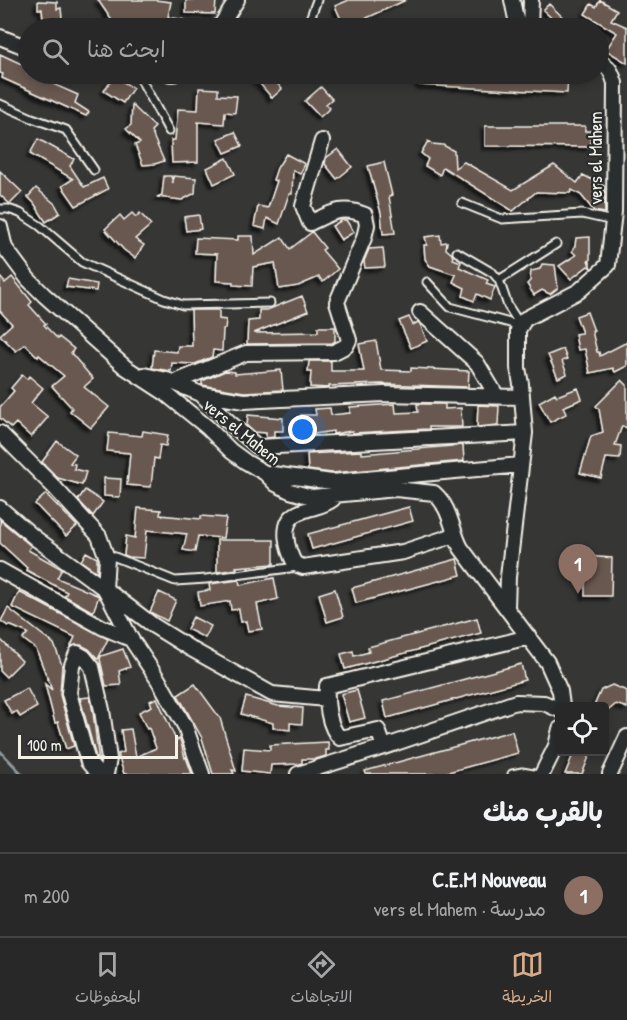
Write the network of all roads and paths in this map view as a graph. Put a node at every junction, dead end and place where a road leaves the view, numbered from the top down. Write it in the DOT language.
graph roads {
  1 [pos="237,0"];
  2 [pos="316,0"];
  3 [pos="512,0"];
  4 [pos="531,0"];
  5 [pos="225,18"];
  6 [pos="310,18"];
  7 [pos="516,18"];
  8 [pos="530,18"];
  9 [pos="0,37"];
  10 [pos="18,44"];
  11 [pos="609,69"];
  12 [pos="143,84"];
  13 [pos="0,104"];
  14 [pos="169,131"];
  15 [pos="322,141"];
  16 [pos="94,170"];
  17 [pos="462,203"];
  18 [pos="0,209"];
  19 [pos="613,221"];
  20 [pos="0,227"];
  21 [pos="556,244"];
  22 [pos="457,252"];
  23 [pos="499,280"];
  24 [pos="427,282"];
  25 [pos="270,303"];
  26 [pos="420,312"];
  27 [pos="521,326"];
  28 [pos="136,373"];
  29 [pos="173,383"];
  30 [pos="201,394"];
  31 [pos="496,395"];
  32 [pos="521,397"];
  33 [pos="0,433"];
  34 [pos="525,433"];
  35 [pos="521,465"];
  36 [pos="265,472"];
  37 [pos="338,496"];
  38 [pos="0,507"];
  39 [pos="455,535"];
  40 [pos="105,553"];
  41 [pos="303,567"];
  42 [pos="0,570"];
  43 [pos="105,589"];
  44 [pos="507,608"];
  45 [pos="529,637"];
  46 [pos="131,639"];
  47 [pos="326,699"];
  48 [pos="561,702"];
  49 [pos="555,708"];
  50 [pos="627,737"];
  51 [pos="384,747"];
  52 [pos="555,748"];
  53 [pos="98,774"];
  54 [pos="106,774"];
  55 [pos="202,774"];
  56 [pos="298,774"];
  57 [pos="512,774"];
  58 [pos="534,774"];
  59 [pos="542,774"];
  60 [pos="610,774"];
  1 -- 5 [label="street"];
  2 -- 6 [label="lane"];
  3 -- 7 [label="street"];
  4 -- 8 [label="street"];
  9 -- 10 [label="street"];
  11 -- 19 [label="street, vers el Mahem"];
  12 -- 14 [label="lane"];
  13 -- 16 [label="lane"];
  15 -- 29 [label="street"];
  17 -- 19 [label="lane"];
  18 -- 25 [label="lane"];
  19 -- 27 [label="street, vers el Mahem"];
  20 -- 28 [label="street, vers el Mahem"];
  21 -- 23 [label="lane"];
  22 -- 23 [label="lane"];
  23 -- 27 [label="lane"];
  24 -- 27 [label="lane"];
  26 -- 31 [label="street"];
  27 -- 32 [label="street"];
  28 -- 29 [label="street"];
  28 -- 36 [label="street, vers el Mahem"];
  29 -- 30 [label="street"];
  30 -- 31 [label="street"];
  30 -- 34 [label="street"];
  31 -- 32 [label="street"];
  32 -- 34 [label="street"];
  33 -- 40 [label="street"];
  34 -- 35 [label="street"];
  35 -- 36 [label="street"];
  35 -- 44 [label="street"];
  36 -- 37 [label="street, vers el Mahem"];
  37 -- 39 [label="street, vers el Mahem"];
  37 -- 41 [label="street"];
  38 -- 43 [label="street"];
  39 -- 41 [label="street"];
  39 -- 44 [label="street, vers el Mahem"];
  40 -- 41 [label="lane"];
  40 -- 43 [label="street"];
  42 -- 46 [label="street"];
  43 -- 46 [label="street"];
  43 -- 47 [label="street"];
  44 -- 45 [label="street, vers el Mahem"];
  45 -- 47 [label="street"];
  45 -- 48 [label="street, vers el Mahem"];
  46 -- 55 [label="street"];
  47 -- 51 [label="street"];
  49 -- 51 [label="street"];
  50 -- 60 [label="street"];
  51 -- 56 [label="street"];
  52 -- 59 [label="street"];
  53 -- 54 [label="street"];
  57 -- 58 [label="lane"];
}
